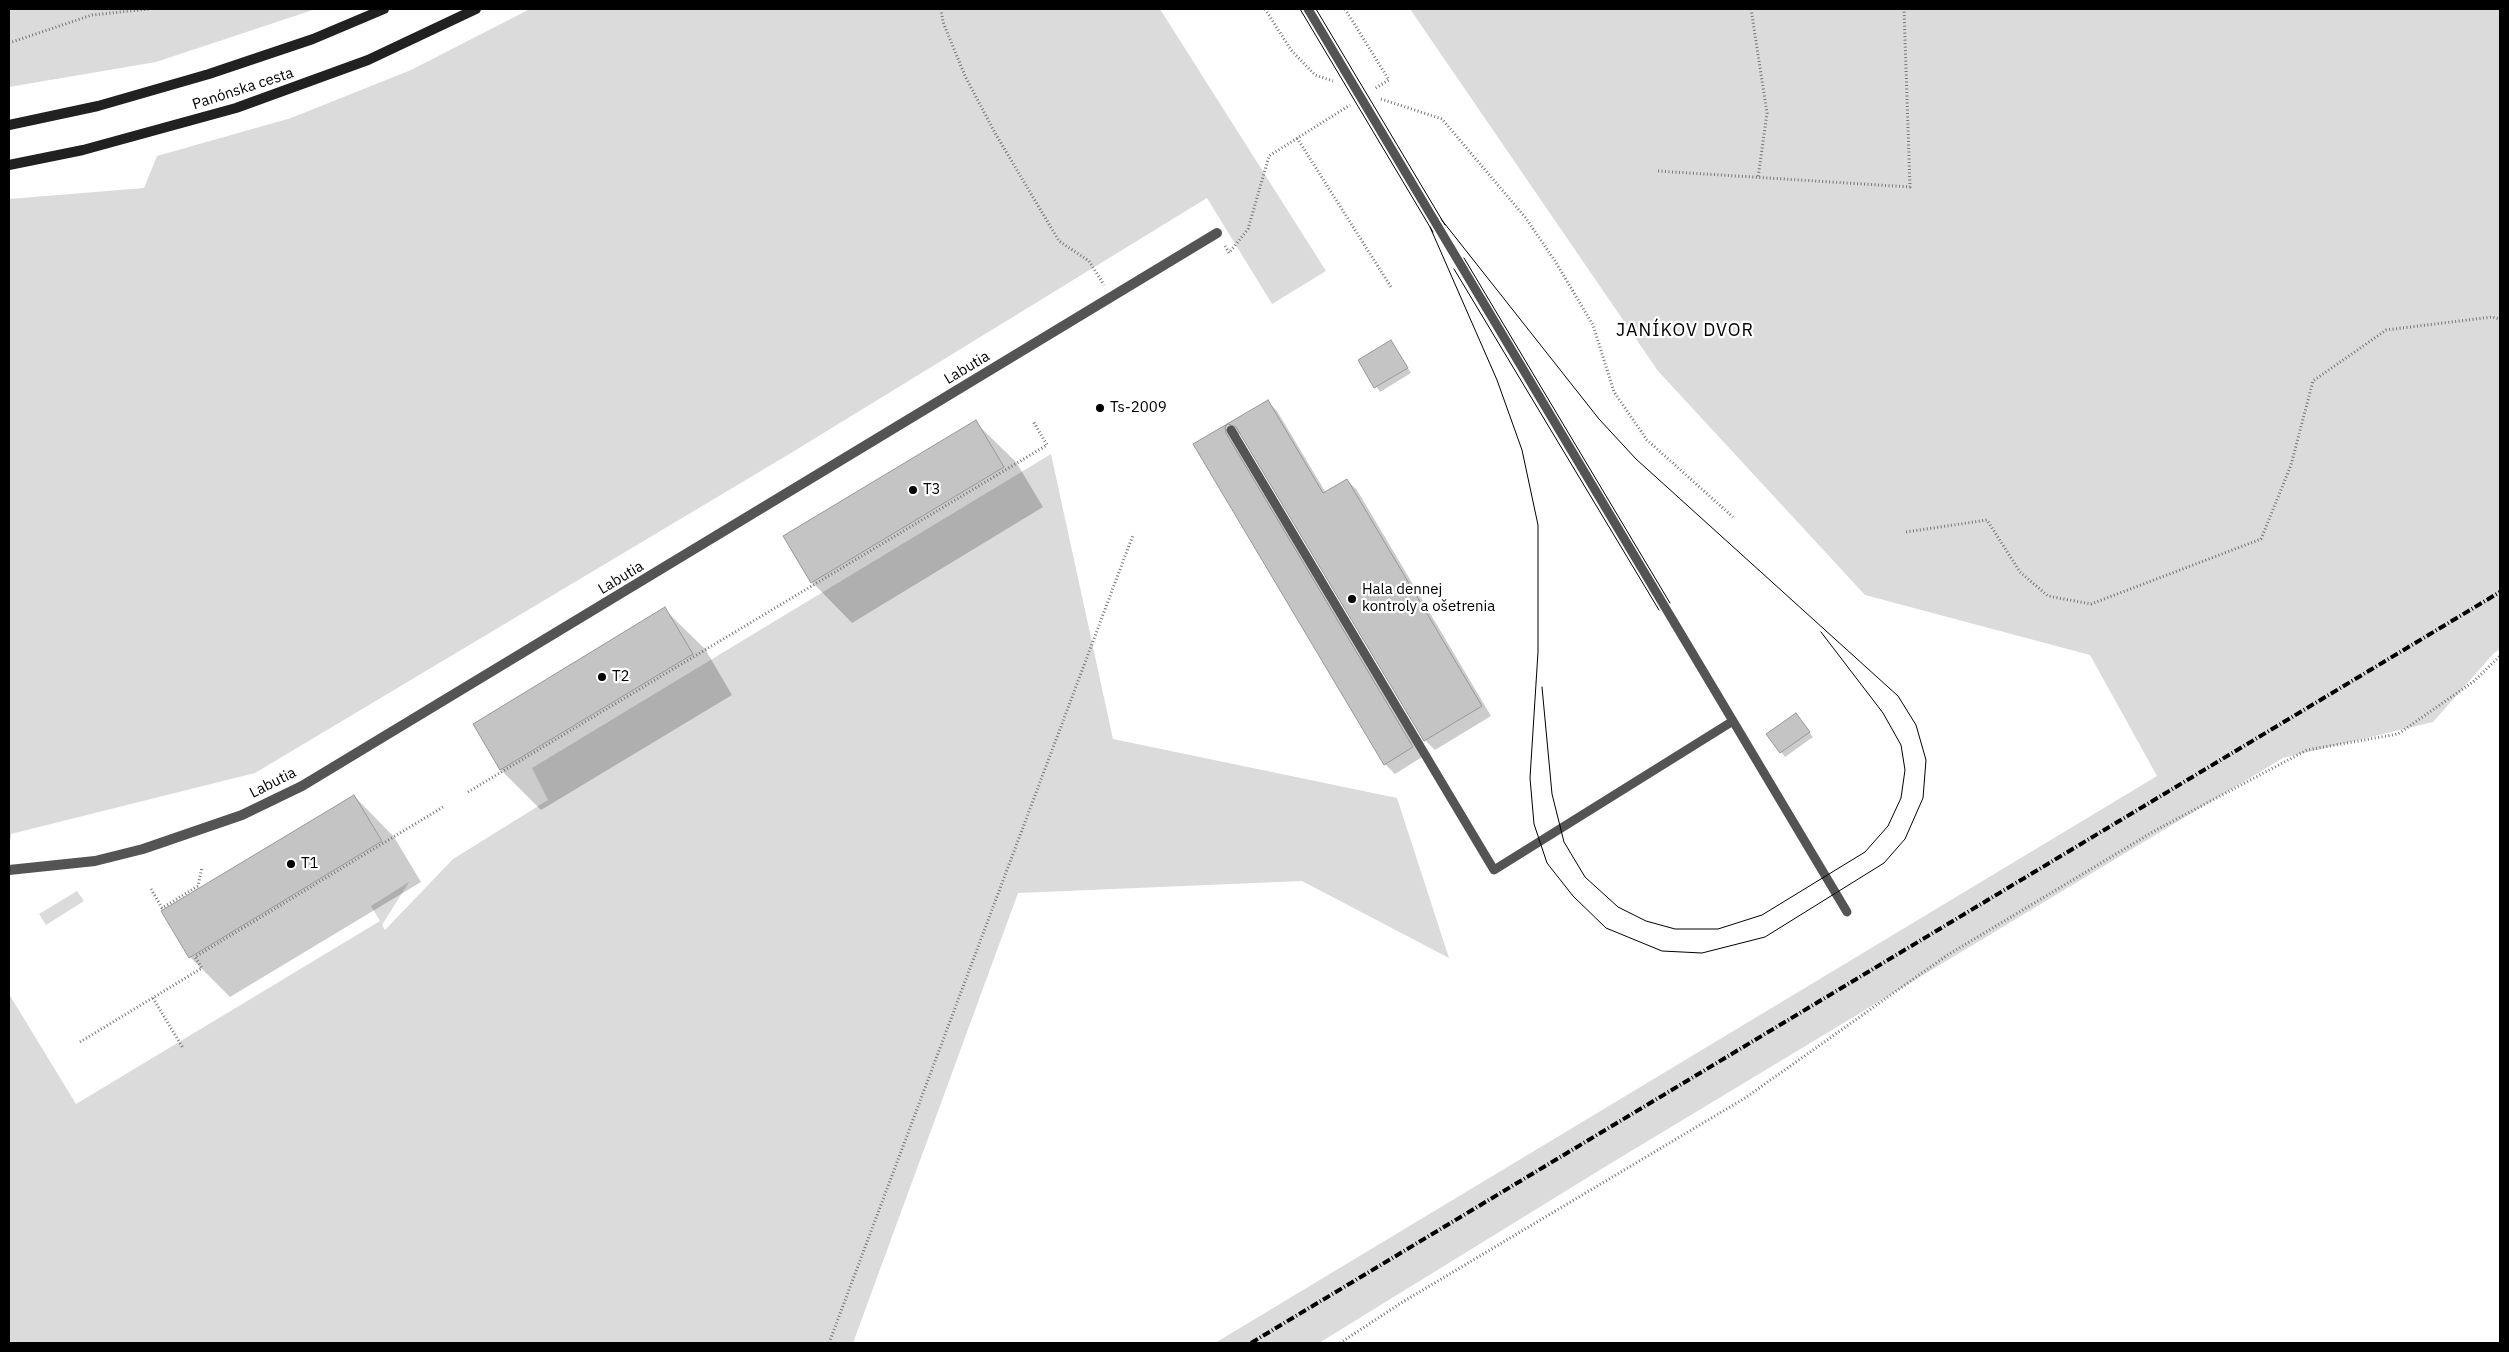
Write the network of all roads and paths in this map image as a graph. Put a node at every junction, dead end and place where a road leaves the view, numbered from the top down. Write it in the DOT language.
graph roads {
  1 [pos="149,9"];
  2 [pos="384,9"];
  3 [pos="476,9"];
  4 [pos="941,9"];
  5 [pos="1266,9"];
  6 [pos="1308,9"];
  7 [pos="1344,9"];
  8 [pos="1751,9"];
  9 [pos="1904,9"];
  10 [pos="9,43"];
  11 [pos="1361,94"];
  12 [pos="9,125"];
  13 [pos="1297,138"];
  14 [pos="9,165"];
  15 [pos="1658,171"];
  16 [pos="1758,178"];
  17 [pos="1217,233"];
  18 [pos="1230,253"];
  19 [pos="1391,287"];
  20 [pos="1112,298"];
  21 [pos="2500,319"];
  22 [pos="1033,421"];
  23 [pos="1231,430"];
  24 [pos="1733,518"];
  25 [pos="1906,532"];
  26 [pos="1133,535"];
  27 [pos="2500,656"];
  28 [pos="1733,721"];
  29 [pos="468,792"];
  30 [pos="443,807"];
  31 [pos="202,867"];
  32 [pos="9,870"];
  33 [pos="151,889"];
  34 [pos="1846,912"];
  35 [pos="153,998"];
  36 [pos="80,1042"];
  37 [pos="183,1048"];
  38 [pos="829,1343"];
  39 [pos="1340,1343"];
  1 -- 10 [label="path"];
  2 -- 12 [label="main road, Panónska cesta"];
  3 -- 14 [label="main road, Panónska cesta"];
  4 -- 20 [label="path"];
  5 -- 11 [label="path"];
  6 -- 11 [label="lane"];
  7 -- 11 [label="path"];
  8 -- 16 [label="path"];
  9 -- 16 [label="path"];
  11 -- 13 [label="path"];
  11 -- 24 [label="path"];
  11 -- 28 [label="lane"];
  13 -- 18 [label="path"];
  13 -- 19 [label="path"];
  15 -- 16 [label="path"];
  17 -- 20 [label="street, Labutia"];
  20 -- 32 [label="street, Labutia"];
  21 -- 25 [label="path"];
  22 -- 29 [label="path"];
  23 -- 28 [label="lane"];
  26 -- 38 [label="path"];
  27 -- 39 [label="path"];
  28 -- 34 [label="lane"];
  30 -- 35 [label="path"];
  31 -- 33 [label="path"];
  35 -- 36 [label="path"];
  35 -- 37 [label="path"];
}
